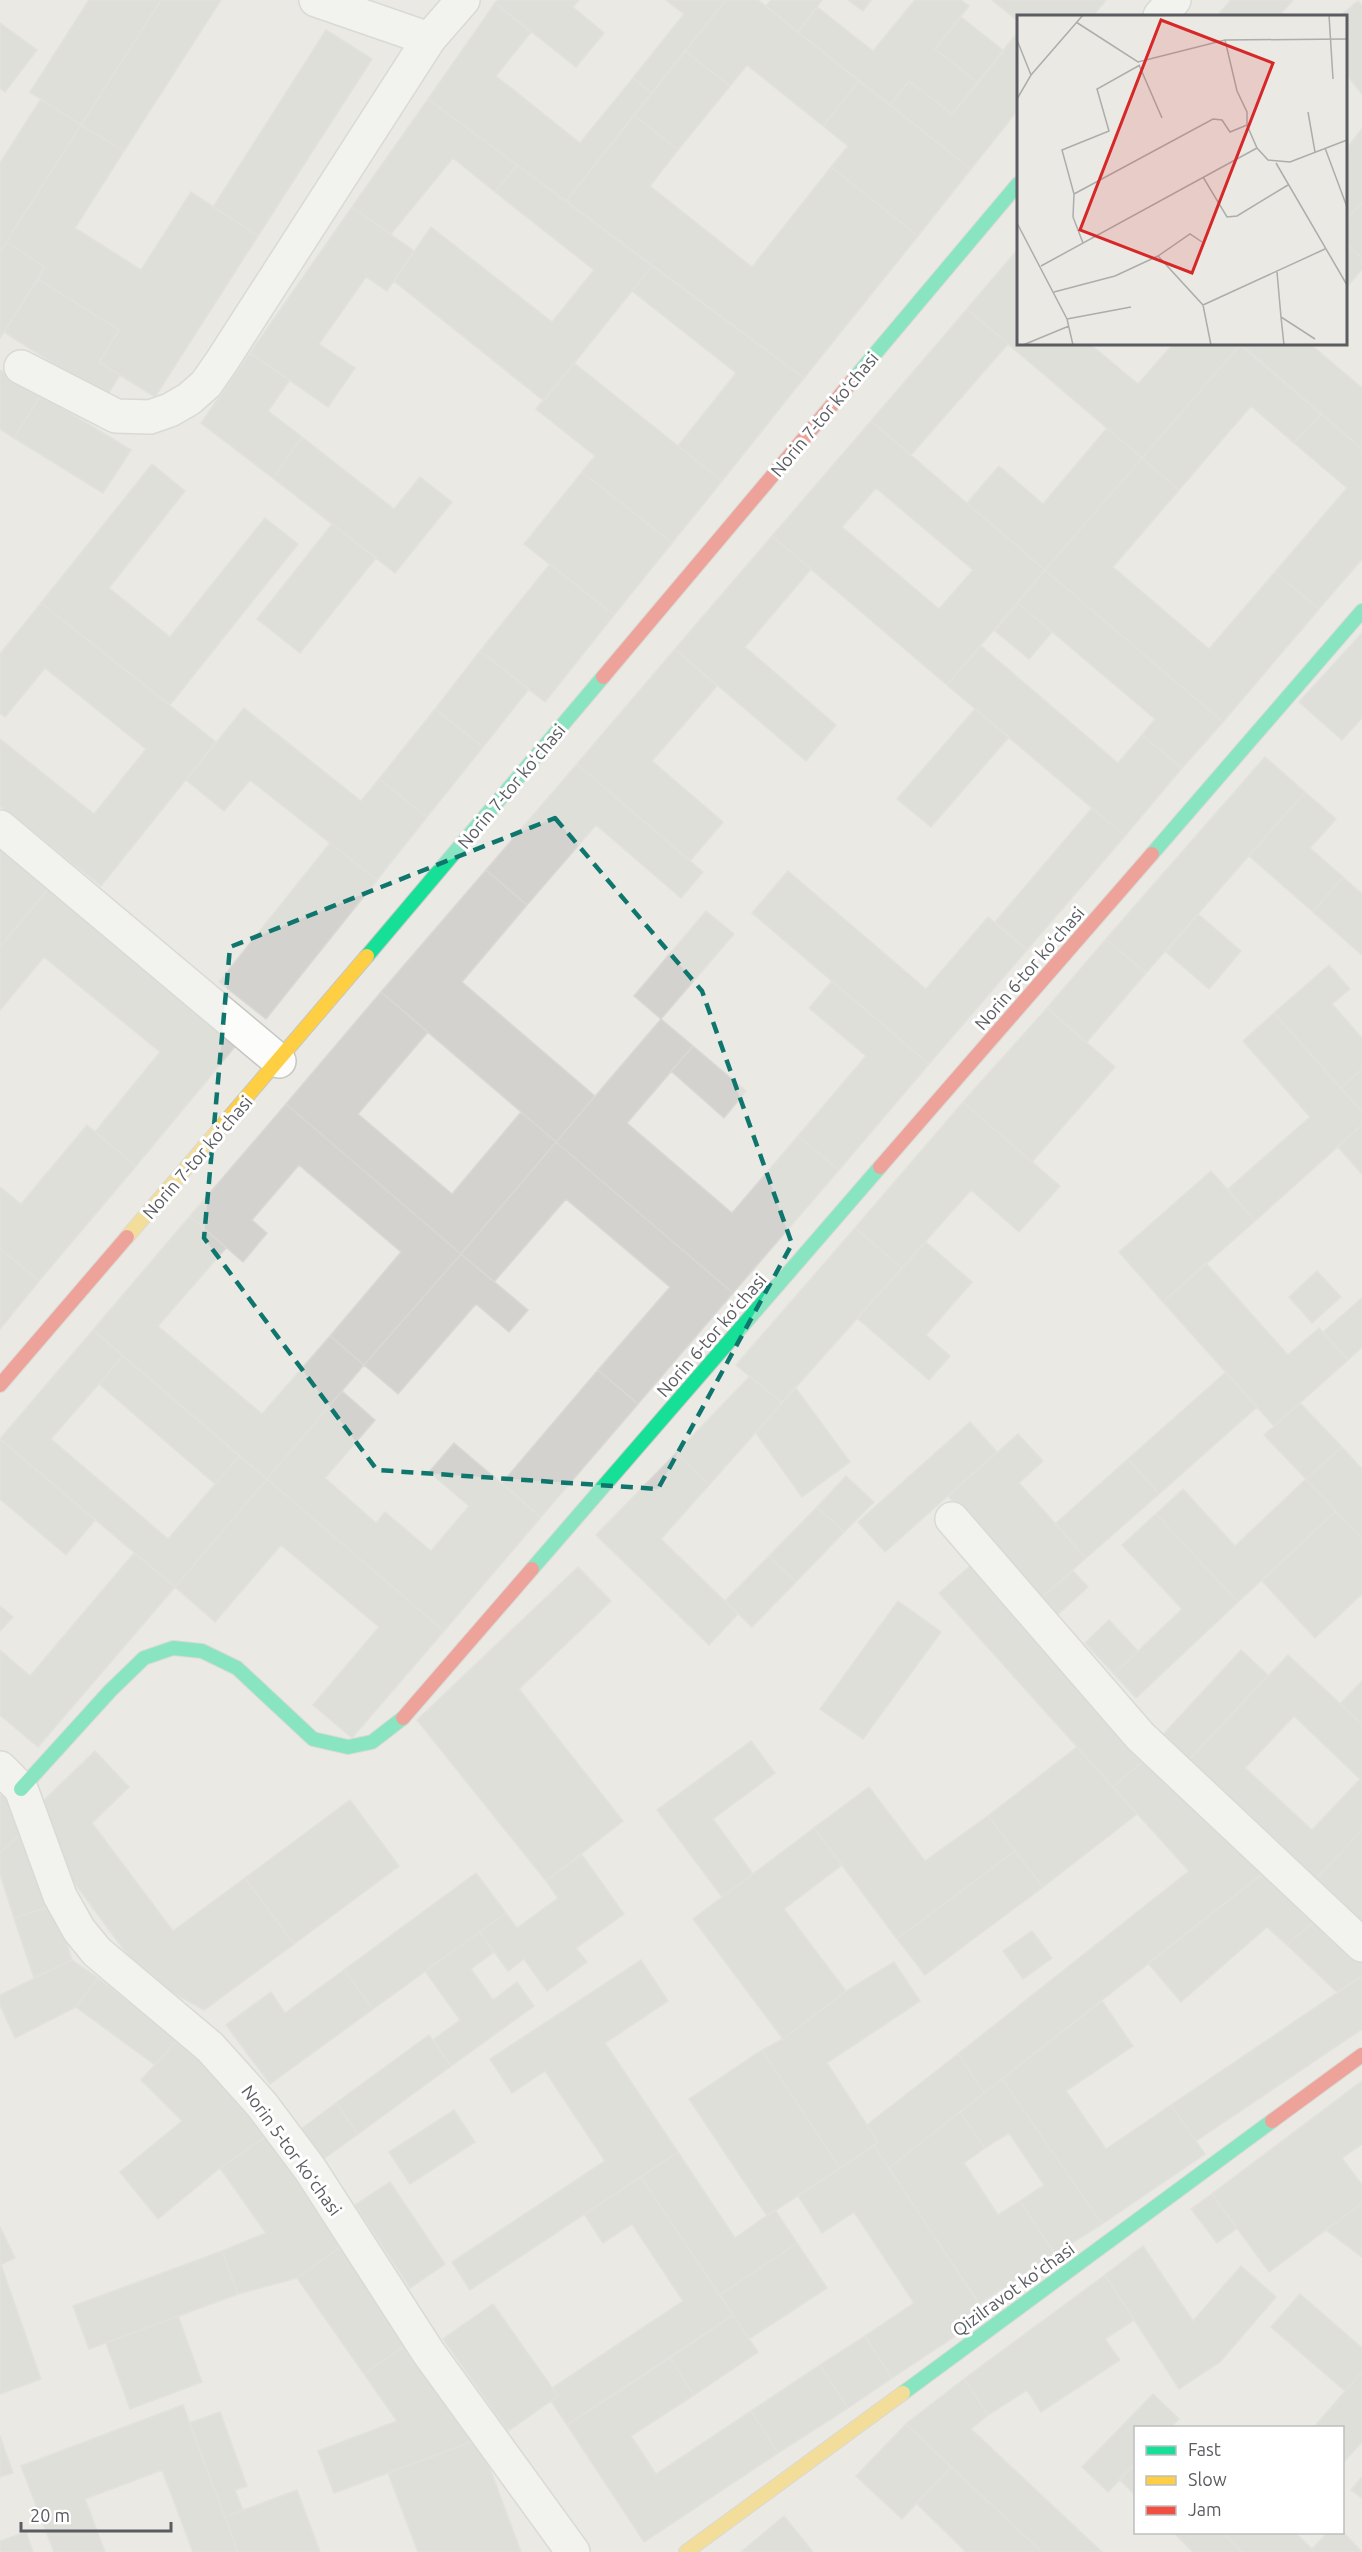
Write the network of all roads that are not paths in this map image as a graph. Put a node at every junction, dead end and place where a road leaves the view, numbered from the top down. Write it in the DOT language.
graph roads {
  1 [pos="316,0"];
  2 [pos="463,0"];
  3 [pos="1174,0"];
  4 [pos="1161,15"];
  5 [pos="429,39"];
  6 [pos="1017,185"];
  7 [pos="21,367"];
  8 [pos="1362,611"];
  9 [pos="0,827"];
  10 [pos="279,1061"];
  11 [pos="0,1384"];
  12 [pos="952,1519"];
  13 [pos="11,1779"];
  14 [pos="1362,1945"];
  15 [pos="1362,2055"];
  16 [pos="573,2552"];
  17 [pos="686,2552"];
  1 -- 5 [label="street"];
  2 -- 5 [label="street"];
  3 -- 4 [label="street"];
  5 -- 7 [label="street"];
  6 -- 10 [label="street, Norin 7-tor koʻchasi"];
  8 -- 13 [label="street, Norin 6-tor koʻchasi"];
  9 -- 10 [label="street"];
  10 -- 11 [label="street, Norin 7-tor koʻchasi"];
  12 -- 14 [label="street"];
  13 -- 16 [label="street, Norin 5-tor koʻchasi"];
  15 -- 17 [label="street, Qizilravot koʻchasi"];
}
